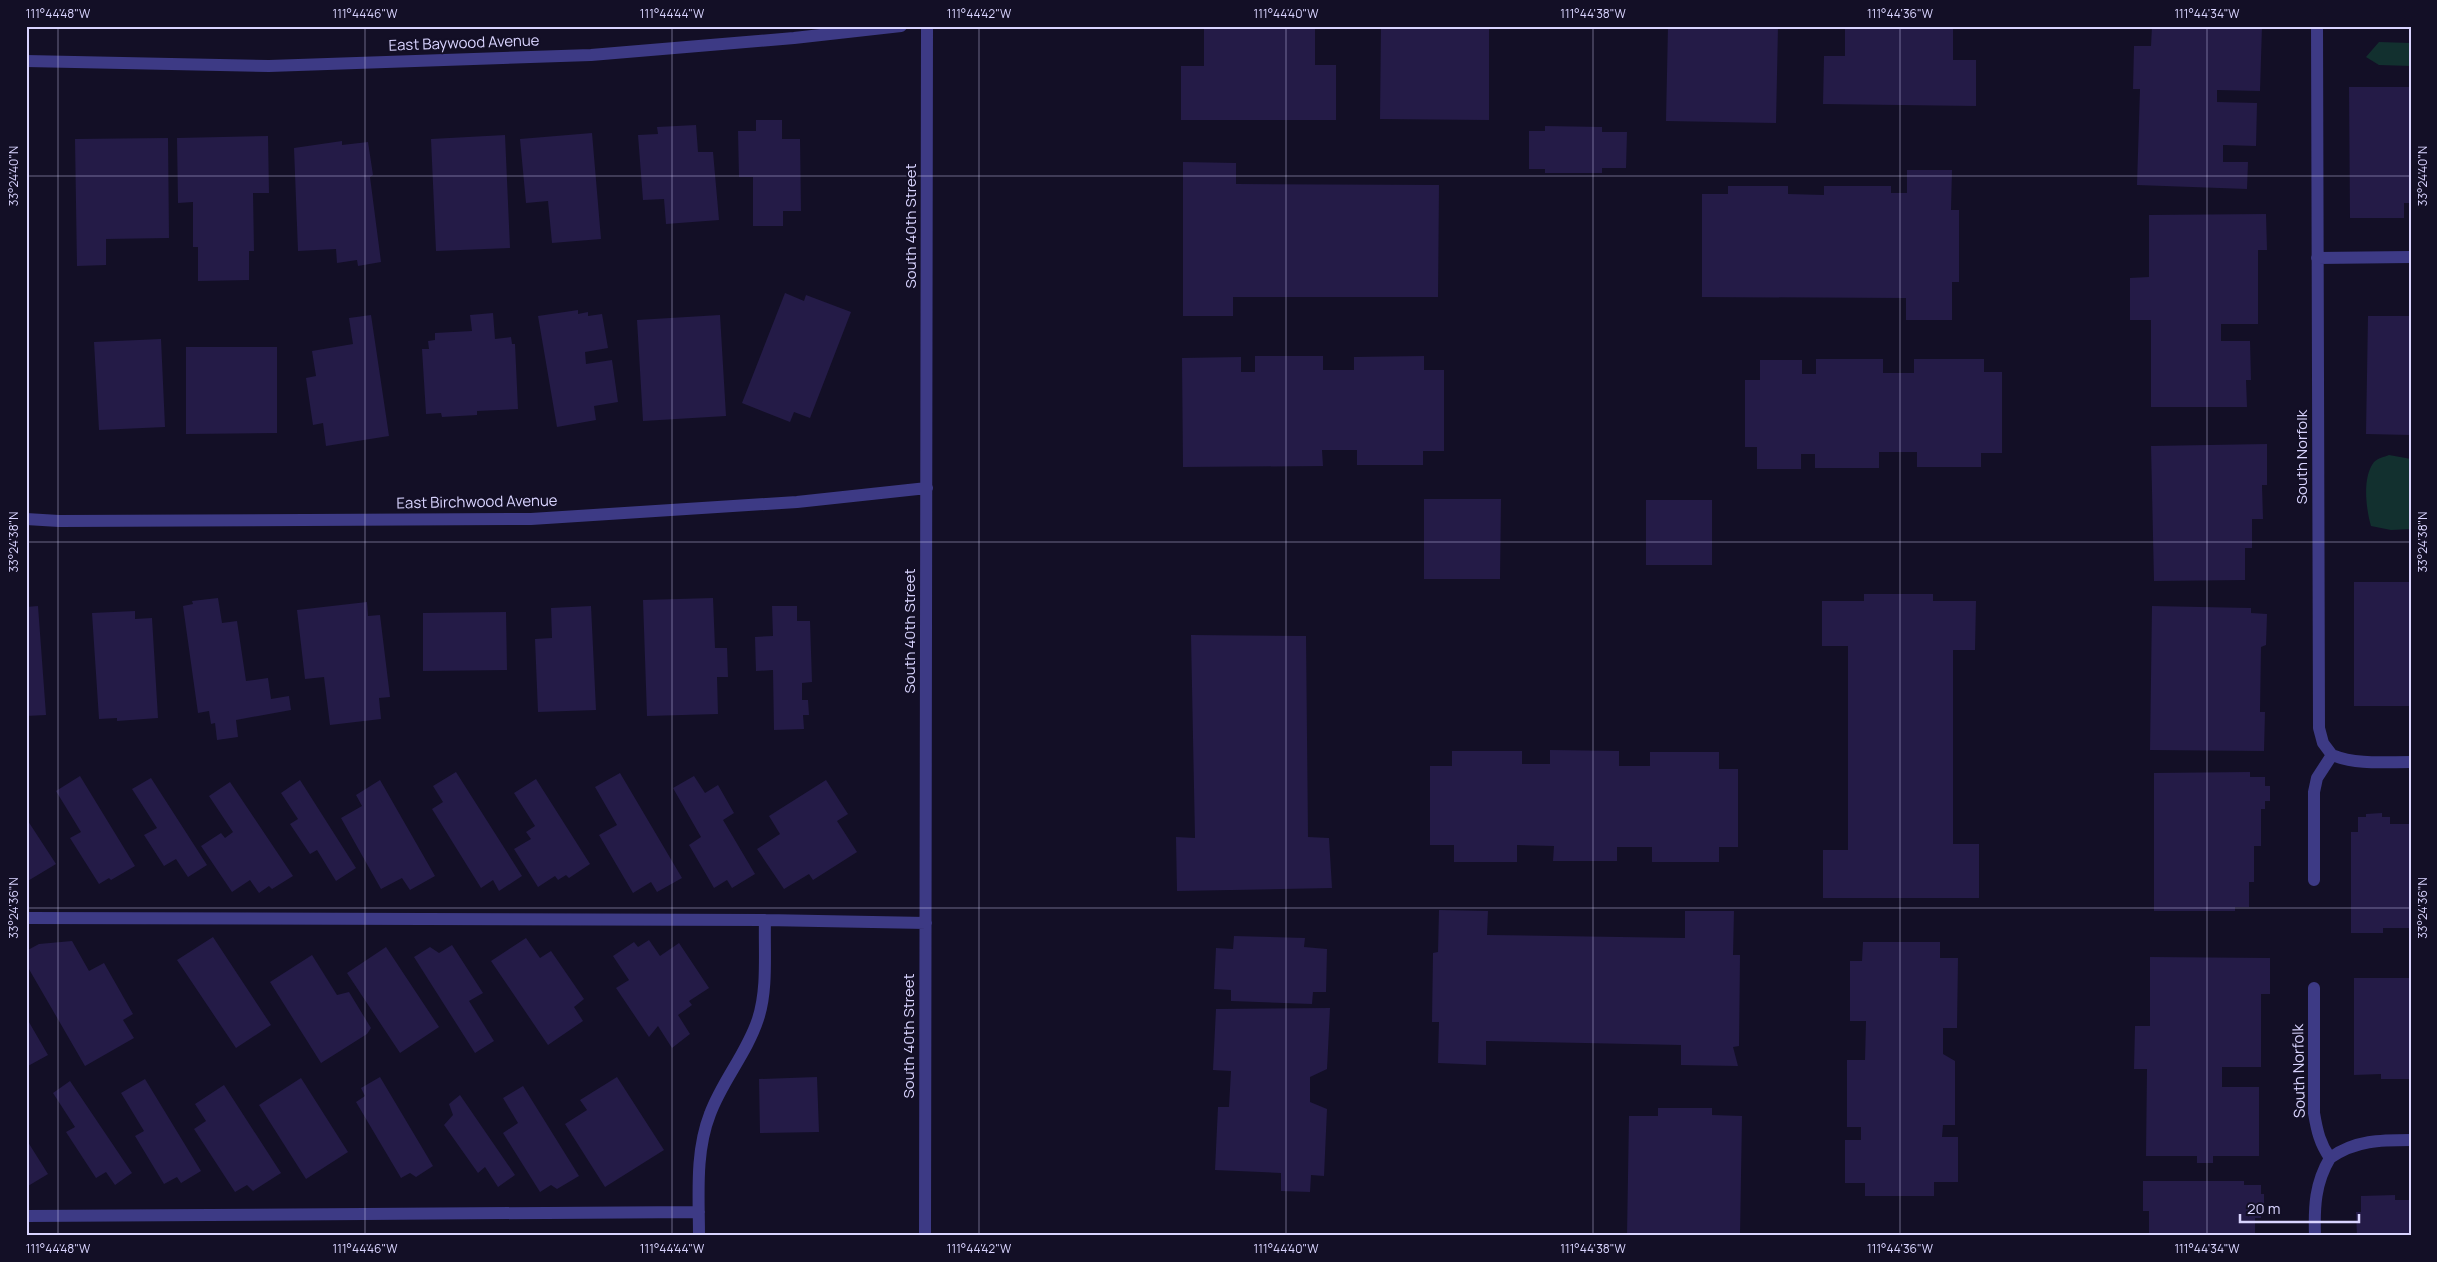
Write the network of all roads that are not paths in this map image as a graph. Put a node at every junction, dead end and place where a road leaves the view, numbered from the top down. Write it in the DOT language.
graph roads {
  1 [pos="901,26"];
  2 [pos="927,26"];
  3 [pos="2317,26"];
  4 [pos="26,61"];
  5 [pos="2317,258"];
  6 [pos="2411,258"];
  7 [pos="927,488"];
  8 [pos="26,519"];
  9 [pos="2332,755"];
  10 [pos="2411,762"];
  11 [pos="2314,880"];
  12 [pos="26,918"];
  13 [pos="765,920"];
  14 [pos="926,923"];
  15 [pos="2314,988"];
  16 [pos="2411,1140"];
  17 [pos="2330,1158"];
  18 [pos="699,1212"];
  19 [pos="26,1216"];
  20 [pos="700,1236"];
  21 [pos="925,1236"];
  22 [pos="2314,1236"];
  1 -- 4 [label="street, East Baywood Avenue"];
  2 -- 7 [label="street, South 40th Street"];
  3 -- 5 [label="street, South Norfolk"];
  5 -- 6 [label="street"];
  5 -- 9 [label="street, South Norfolk"];
  7 -- 8 [label="street, East Birchwood Avenue"];
  7 -- 14 [label="street, South 40th Street"];
  9 -- 10 [label="street"];
  9 -- 11 [label="street"];
  12 -- 13 [label="street"];
  13 -- 14 [label="street"];
  13 -- 18 [label="street"];
  14 -- 21 [label="street, South 40th Street"];
  15 -- 17 [label="street, South Norfolk"];
  16 -- 17 [label="street"];
  17 -- 22 [label="street"];
  18 -- 19 [label="street"];
  18 -- 20 [label="street"];
}
